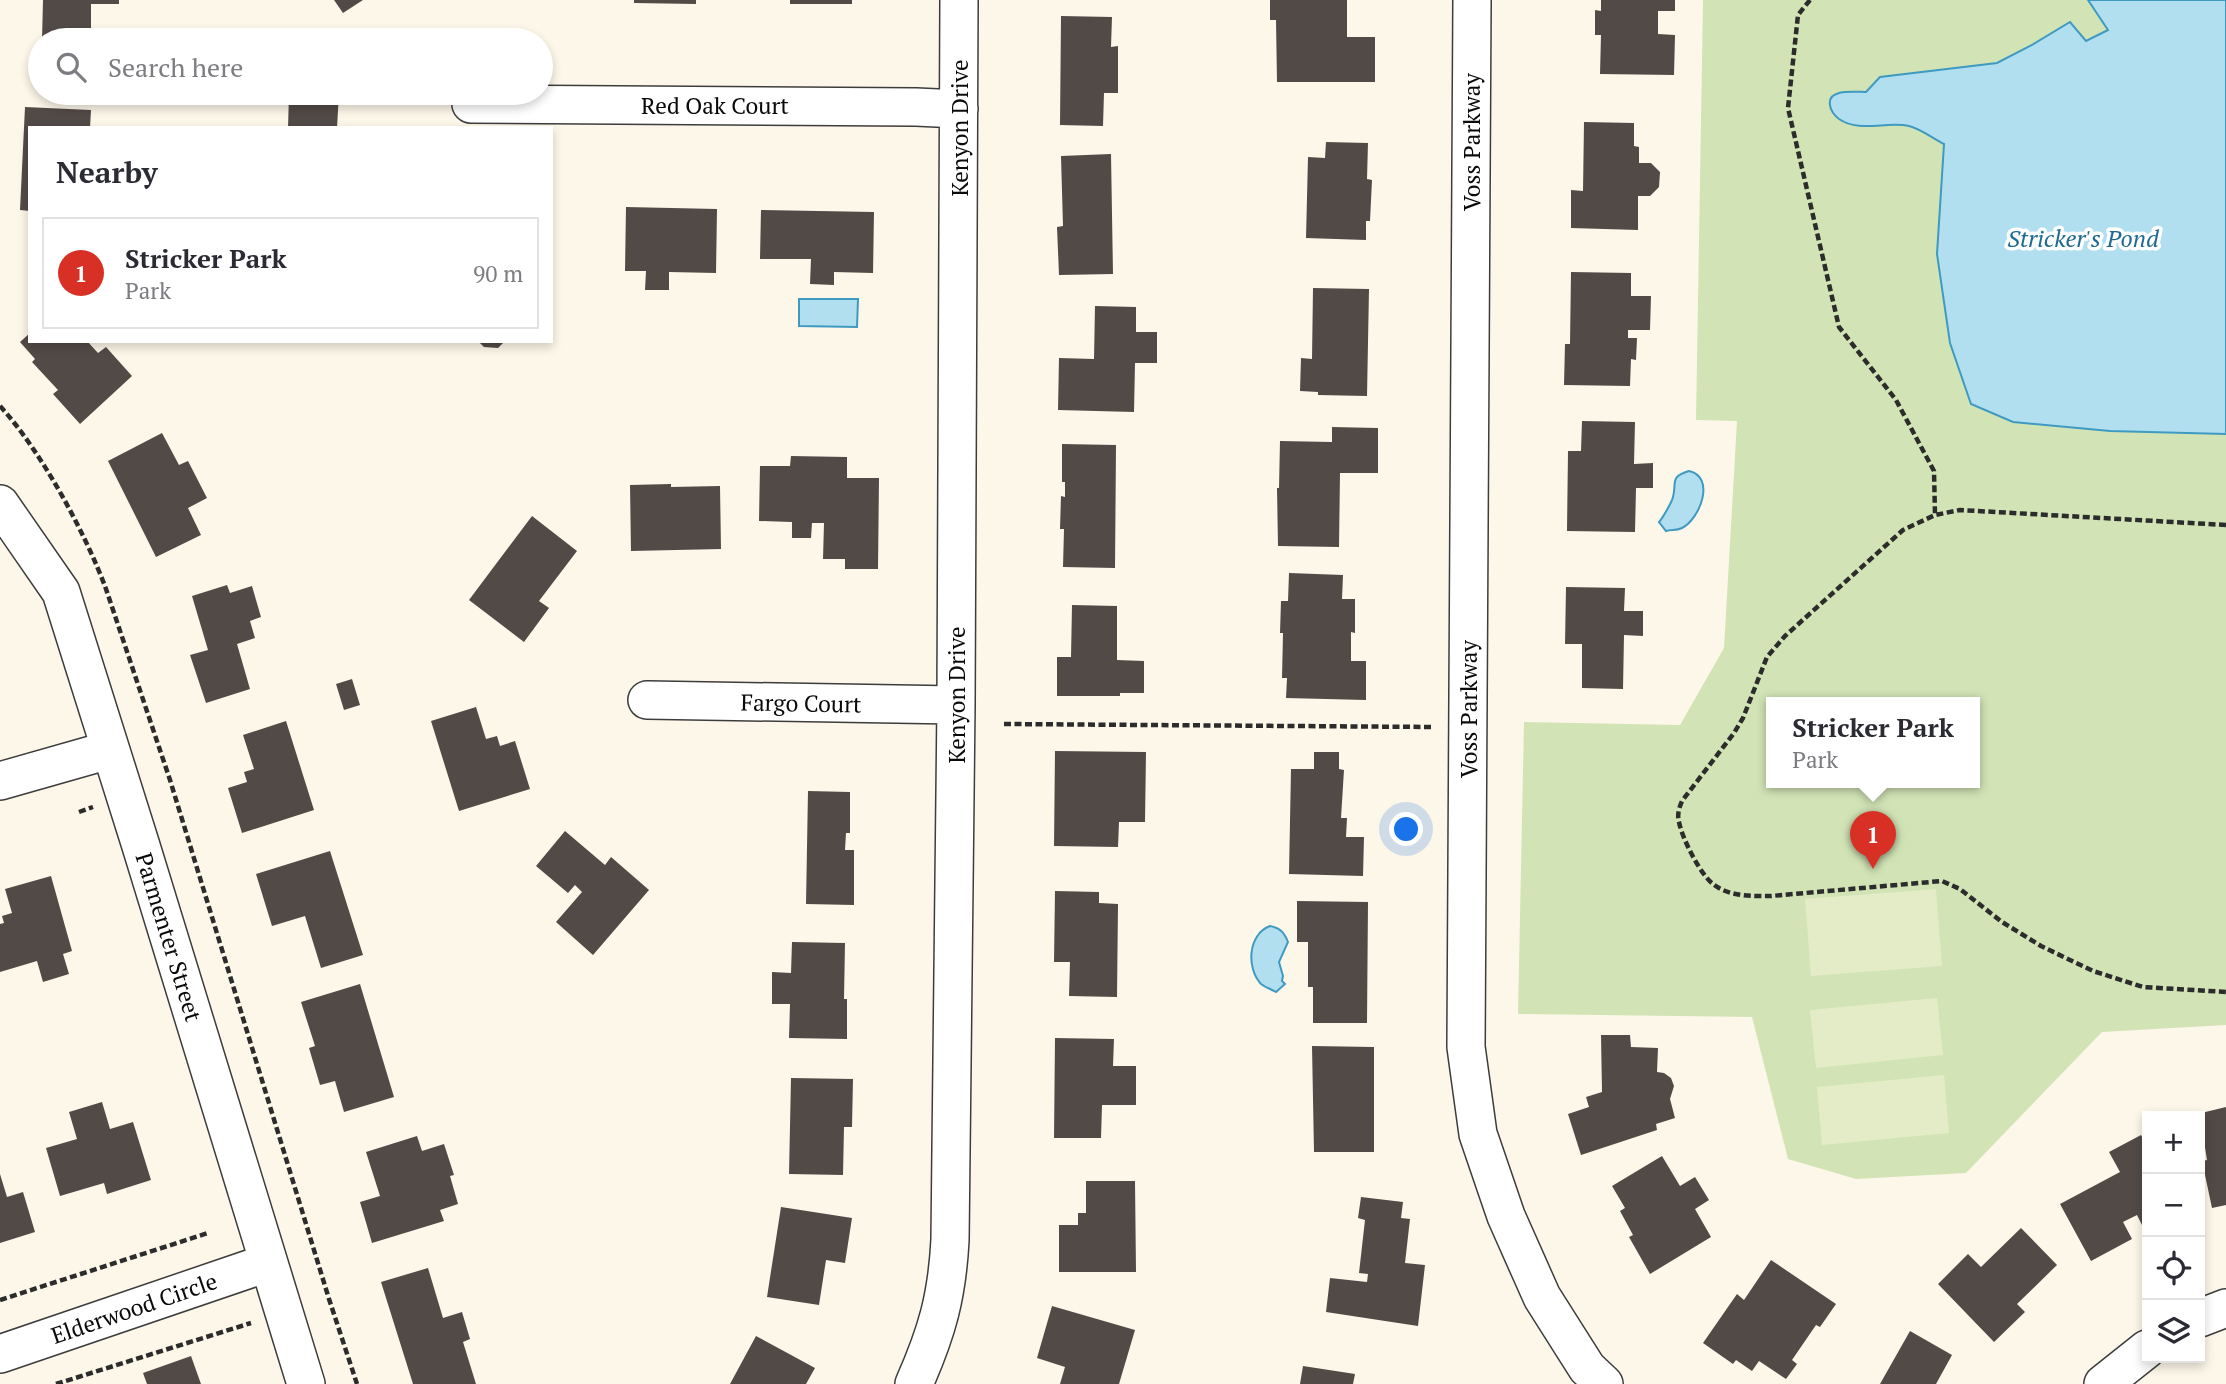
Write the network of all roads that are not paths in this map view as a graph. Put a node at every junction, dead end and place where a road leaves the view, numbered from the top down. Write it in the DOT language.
graph roads {
  1 [pos="959,0"];
  2 [pos="1472,0"];
  3 [pos="553,105"];
  4 [pos="959,109"];
  5 [pos="0,504"];
  6 [pos="647,700"];
  7 [pos="956,705"];
  8 [pos="109,750"];
  9 [pos="0,781"];
  10 [pos="267,1263"];
  11 [pos="2226,1308"];
  12 [pos="2205,1316"];
  13 [pos="2142,1353"];
  14 [pos="0,1354"];
  15 [pos="1587,1379"];
  16 [pos="306,1384"];
  17 [pos="914,1384"];
  18 [pos="2103,1384"];
  1 -- 4 [label="street, Kenyon Drive"];
  2 -- 15 [label="street, Voss Parkway"];
  3 -- 4 [label="street, Red Oak Court"];
  4 -- 7 [label="street, Kenyon Drive"];
  5 -- 8 [label="street, Parmenter Street"];
  6 -- 7 [label="street, Fargo Court"];
  7 -- 17 [label="street, Kenyon Drive"];
  8 -- 9 [label="street"];
  8 -- 10 [label="street, Parmenter Street"];
  10 -- 14 [label="street, Elderwood Circle"];
  10 -- 16 [label="street, Parmenter Street"];
  11 -- 12 [label="street"];
  13 -- 18 [label="street"];
}
